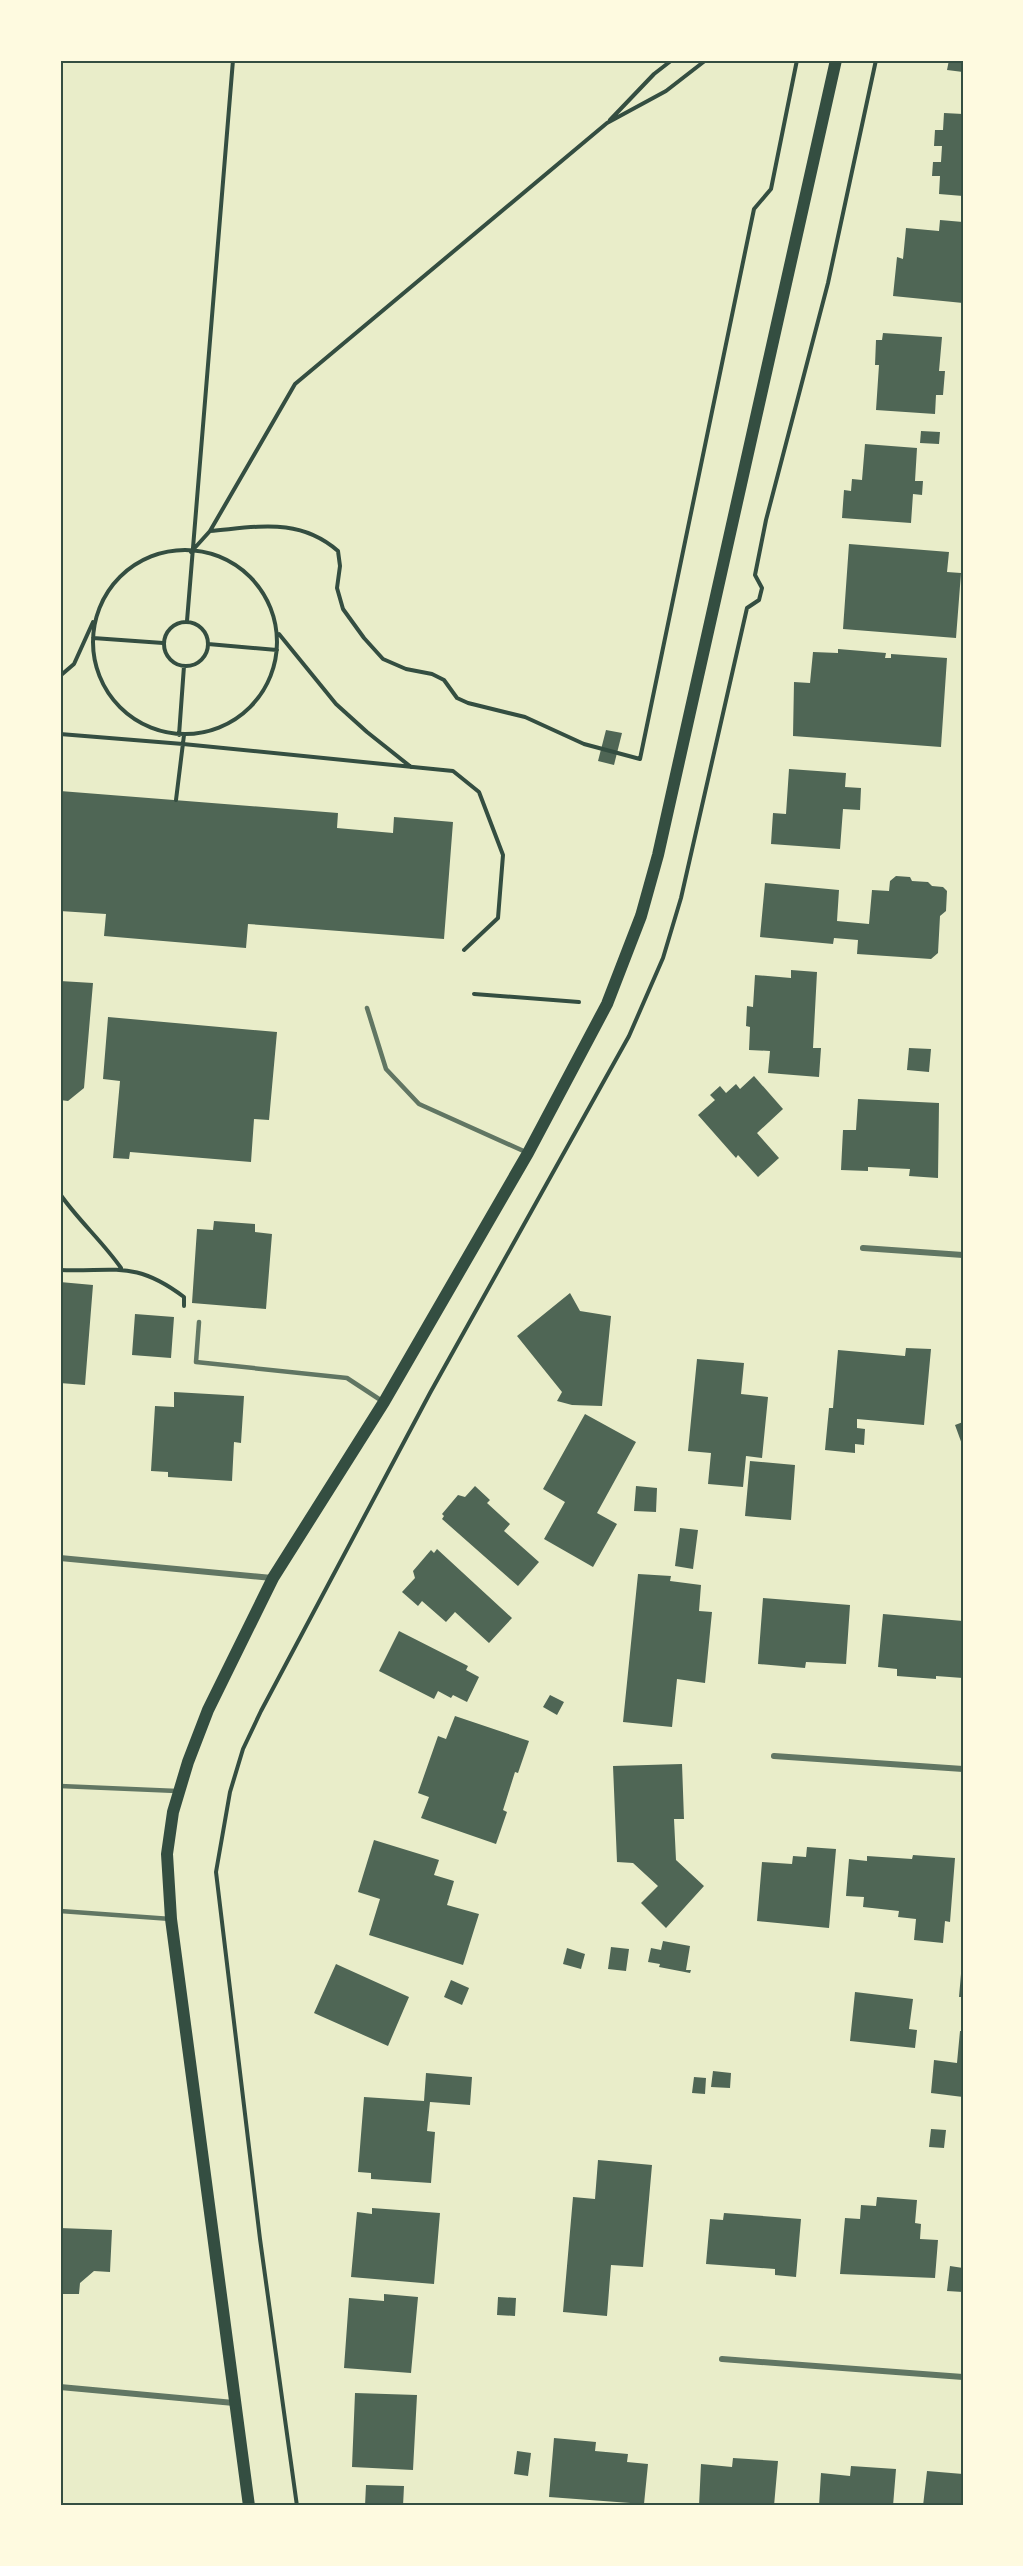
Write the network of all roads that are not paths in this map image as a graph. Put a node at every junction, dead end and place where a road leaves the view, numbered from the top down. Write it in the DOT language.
graph roads {
  1 [pos="836,60"];
  2 [pos="367,1008"];
  3 [pos="528,1153"];
  4 [pos="863,1248"];
  5 [pos="963,1255"];
  6 [pos="199,1322"];
  7 [pos="384,1402"];
  8 [pos="60,1558"];
  9 [pos="273,1578"];
  10 [pos="774,1756"];
  11 [pos="963,1769"];
  12 [pos="60,1786"];
  13 [pos="179,1791"];
  14 [pos="60,1911"];
  15 [pos="171,1919"];
  16 [pos="722,2359"];
  17 [pos="963,2377"];
  18 [pos="60,2387"];
  19 [pos="234,2403"];
  20 [pos="249,2506"];
  1 -- 3 [label="main road"];
  2 -- 3 [label="lane"];
  3 -- 7 [label="main road"];
  4 -- 5 [label="street"];
  6 -- 7 [label="lane"];
  7 -- 9 [label="main road"];
  8 -- 9 [label="street"];
  9 -- 13 [label="main road"];
  10 -- 11 [label="street"];
  12 -- 13 [label="lane"];
  13 -- 15 [label="main road"];
  14 -- 15 [label="lane"];
  15 -- 19 [label="main road"];
  16 -- 17 [label="street"];
  18 -- 19 [label="street"];
  19 -- 20 [label="main road"];
}
